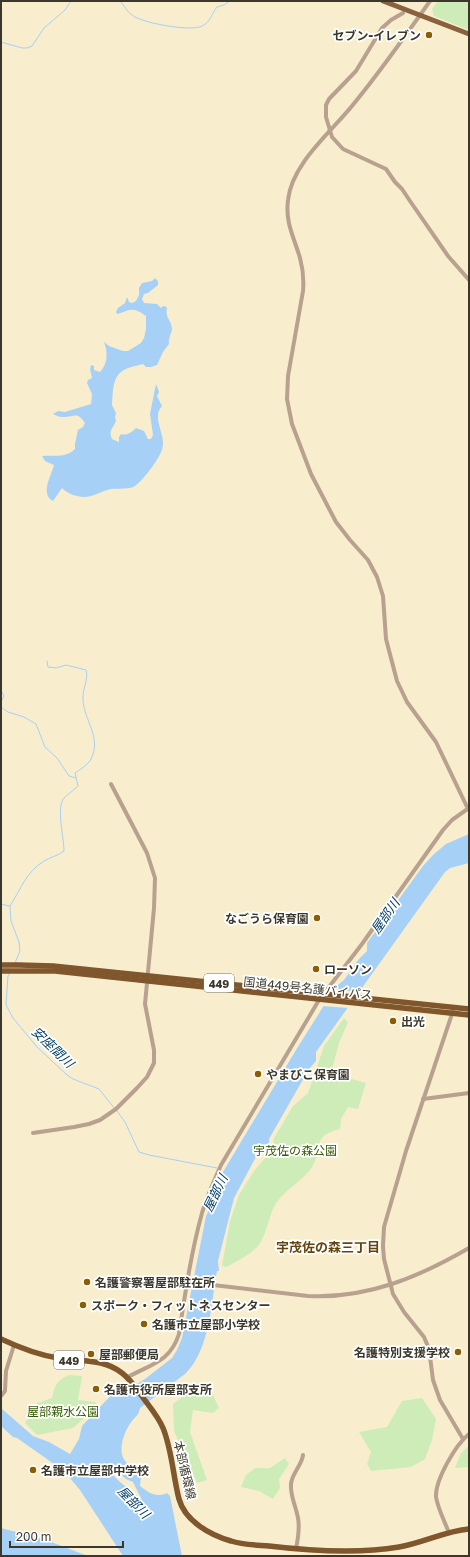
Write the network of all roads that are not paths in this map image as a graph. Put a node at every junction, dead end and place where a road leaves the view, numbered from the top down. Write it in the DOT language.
graph roads {
  1 [pos="383,1"];
  2 [pos="430,1"];
  3 [pos="403,13"];
  4 [pos="419,15"];
  5 [pos="469,34"];
  6 [pos="331,131"];
  7 [pos="469,280"];
  8 [pos="111,784"];
  9 [pos="468,809"];
  10 [pos="1,965"];
  11 [pos="37,968"];
  12 [pos="1,970"];
  13 [pos="147,975"];
  14 [pos="146,982"];
  15 [pos="326,994"];
  16 [pos="322,1000"];
  17 [pos="454,1008"];
  18 [pos="469,1008"];
  19 [pos="452,1014"];
  20 [pos="469,1015"];
  21 [pos="469,1093"];
  22 [pos="423,1099"];
  23 [pos="34,1133"];
  24 [pos="469,1248"];
  25 [pos="189,1282"];
  26 [pos="390,1286"];
  27 [pos="1,1340"];
  28 [pos="14,1345"];
  29 [pos="128,1377"];
  30 [pos="1,1396"];
  31 [pos="469,1434"];
  32 [pos="463,1439"];
  33 [pos="302,1455"];
  34 [pos="469,1529"];
  35 [pos="450,1533"];
  36 [pos="296,1549"];
  1 -- 4 [label="main road"];
  2 -- 4 [label="street"];
  3 -- 6 [label="street"];
  4 -- 5 [label="main road"];
  4 -- 6 [label="street"];
  6 -- 7 [label="street"];
  6 -- 9 [label="street"];
  8 -- 13 [label="street"];
  9 -- 15 [label="street"];
  10 -- 11 [label="highway, 国道449号名護バイパス / 449"];
  11 -- 12 [label="highway, 国道449号名護バイパス / 449"];
  11 -- 13 [label="highway, 国道449号名護バイパス / 449"];
  11 -- 14 [label="highway, 国道449号名護バイパス / 449"];
  13 -- 14 [label="street"];
  13 -- 15 [label="highway, 国道449号名護バイパス / 449"];
  14 -- 16 [label="highway, 国道449号名護バイパス / 449"];
  14 -- 23 [label="street"];
  15 -- 16 [label="street"];
  15 -- 17 [label="highway, 国道449号名護バイパス / 449"];
  16 -- 19 [label="highway, 国道449号名護バイパス / 449"];
  16 -- 25 [label="street"];
  17 -- 18 [label="highway, 国道449号名護バイパス / 449"];
  17 -- 19 [label="street"];
  19 -- 20 [label="highway, 国道449号名護バイパス / 449"];
  19 -- 22 [label="street"];
  21 -- 22 [label="street"];
  22 -- 26 [label="street"];
  24 -- 26 [label="street"];
  25 -- 26 [label="street"];
  25 -- 29 [label="street"];
  26 -- 32 [label="street"];
  27 -- 28 [label="highway, 本部循環線 / 449"];
  28 -- 29 [label="highway, 本部循環線 / 449"];
  28 -- 30 [label="street"];
  29 -- 36 [label="highway, 本部循環線 / 449"];
  31 -- 32 [label="street"];
  32 -- 35 [label="street"];
  33 -- 36 [label="street"];
  34 -- 35 [label="highway, 本部循環線 / 449"];
  35 -- 36 [label="highway, 本部循環線 / 449"];
}
